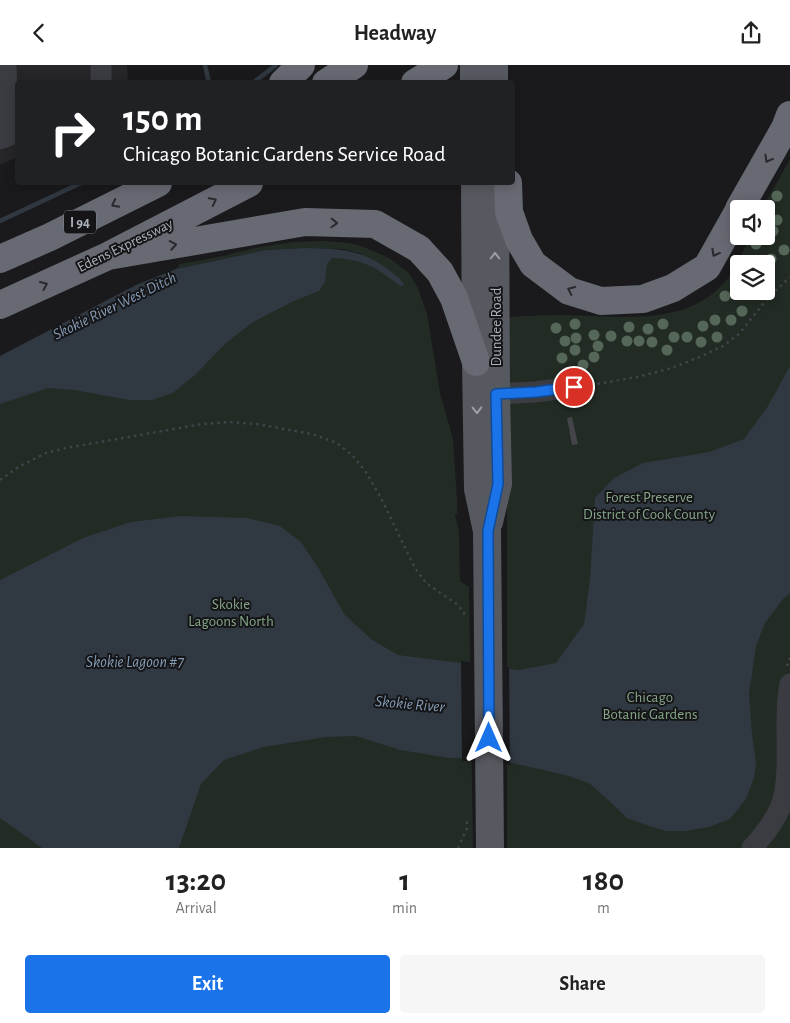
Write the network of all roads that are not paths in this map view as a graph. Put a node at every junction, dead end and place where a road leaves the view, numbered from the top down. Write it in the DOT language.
graph roads {
  1 [pos="6,65"];
  2 [pos="101,65"];
  3 [pos="301,65"];
  4 [pos="354,65"];
  5 [pos="444,65"];
  6 [pos="474,65"];
  7 [pos="494,65"];
  8 [pos="101,80"];
  9 [pos="286,80"];
  10 [pos="331,80"];
  11 [pos="420,80"];
  12 [pos="474,80"];
  13 [pos="494,80"];
  14 [pos="790,115"];
  15 [pos="8,136"];
  16 [pos="154,185"];
  17 [pos="244,185"];
  18 [pos="475,185"];
  19 [pos="495,185"];
  20 [pos="508,185"];
  21 [pos="744,200"];
  22 [pos="730,225"];
  23 [pos="108,256"];
  24 [pos="0,259"];
  25 [pos="0,305"];
  26 [pos="476,361"];
  27 [pos="574,387"];
  28 [pos="496,394"];
  29 [pos="488,531"];
  30 [pos="790,685"];
  31 [pos="490,848"];
  32 [pos="752,848"];
  1 -- 15 [label="lane"];
  2 -- 8 [label="lane"];
  3 -- 9 [label="highway"];
  4 -- 10 [label="highway"];
  5 -- 11 [label="highway"];
  6 -- 12 [label="main road"];
  7 -- 13 [label="main road"];
  14 -- 21 [label="highway, one-way"];
  16 -- 24 [label="highway, I 94, one-way"];
  23 -- 17 [label="highway, Edens Expressway, one-way"];
  18 -- 26 [label="main road, Dundee Road"];
  28 -- 19 [label="main road, Dundee Road, one-way"];
  22 -- 20 [label="highway, one-way"];
  25 -- 23 [label="highway, Edens Expressway, one-way"];
  23 -- 26 [label="highway, one-way"];
  26 -- 29 [label="main road, Dundee Road, one-way"];
  27 -- 28 [label="lane"];
  28 -- 29 [label="main road, Dundee Road"];
  29 -- 31 [label="main road, Dundee Road"];
  30 -- 32 [label="lane"];
}
